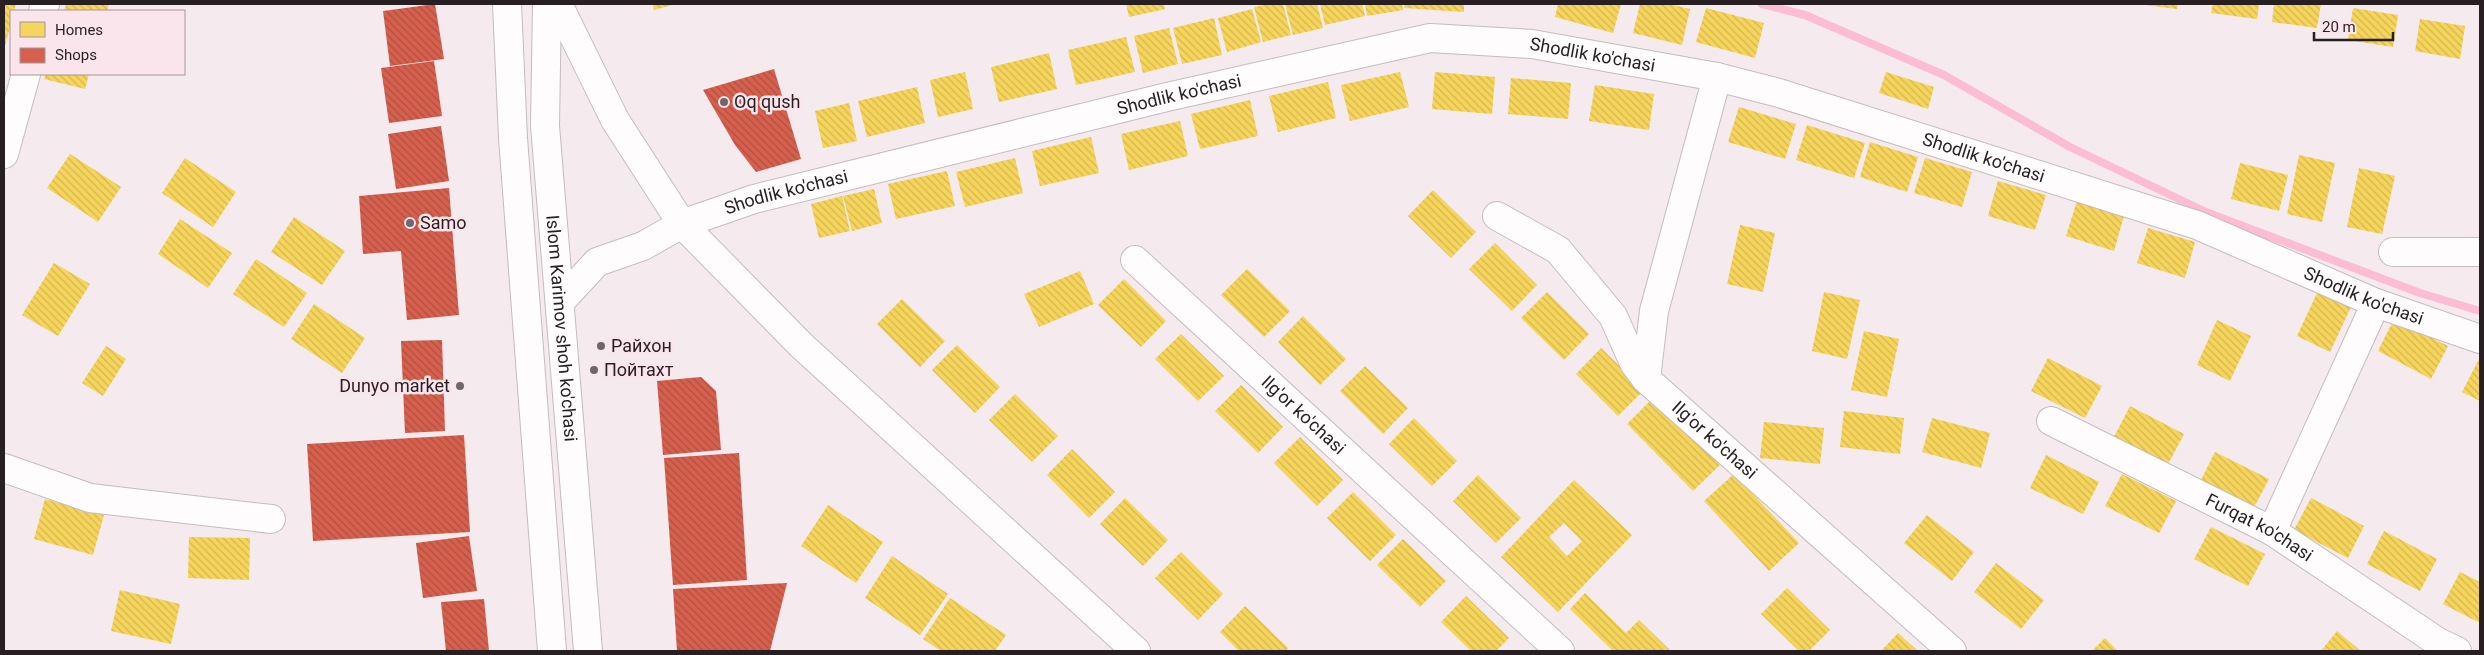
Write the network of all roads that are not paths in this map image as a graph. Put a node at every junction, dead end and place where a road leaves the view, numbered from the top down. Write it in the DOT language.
graph roads {
  1 [pos="507,4"];
  2 [pos="546,4"];
  3 [pos="558,4"];
  4 [pos="580,4"];
  5 [pos="26,75"];
  6 [pos="1717,77"];
  7 [pos="595,83"];
  8 [pos="4,154"];
  9 [pos="1497,216"];
  10 [pos="682,224"];
  11 [pos="2392,252"];
  12 [pos="2480,252"];
  13 [pos="1135,260"];
  14 [pos="561,301"];
  15 [pos="2376,303"];
  16 [pos="2480,339"];
  17 [pos="1646,380"];
  18 [pos="2051,421"];
  19 [pos="4,468"];
  20 [pos="271,519"];
  21 [pos="2272,531"];
  22 [pos="2442,648"];
  23 [pos="552,651"];
  24 [pos="588,651"];
  25 [pos="1136,651"];
  26 [pos="1560,651"];
  27 [pos="1952,651"];
  1 -- 23 [label="street, Islom Karimov shoh ko'chasi"];
  2 -- 14 [label="street, Islom Karimov shoh ko'chasi"];
  3 -- 7 [label="street"];
  4 -- 7 [label="street"];
  5 -- 8 [label="street"];
  6 -- 10 [label="street, Shodlik ko'chasi"];
  6 -- 15 [label="street, Shodlik ko'chasi"];
  6 -- 17 [label="street"];
  7 -- 10 [label="street"];
  9 -- 17 [label="street, Ilg'or ko'chasi"];
  10 -- 14 [label="street, Shodlik ko'chasi"];
  10 -- 25 [label="street"];
  11 -- 12 [label="street"];
  13 -- 26 [label="street, Ilg'or ko'chasi"];
  14 -- 24 [label="street, Islom Karimov shoh ko'chasi"];
  15 -- 16 [label="street, Shodlik ko'chasi"];
  15 -- 21 [label="street"];
  17 -- 27 [label="street, Ilg'or ko'chasi"];
  18 -- 21 [label="street, Furqat ko'chasi"];
  19 -- 20 [label="street"];
  21 -- 22 [label="street, Furqat ko'chasi"];
}
